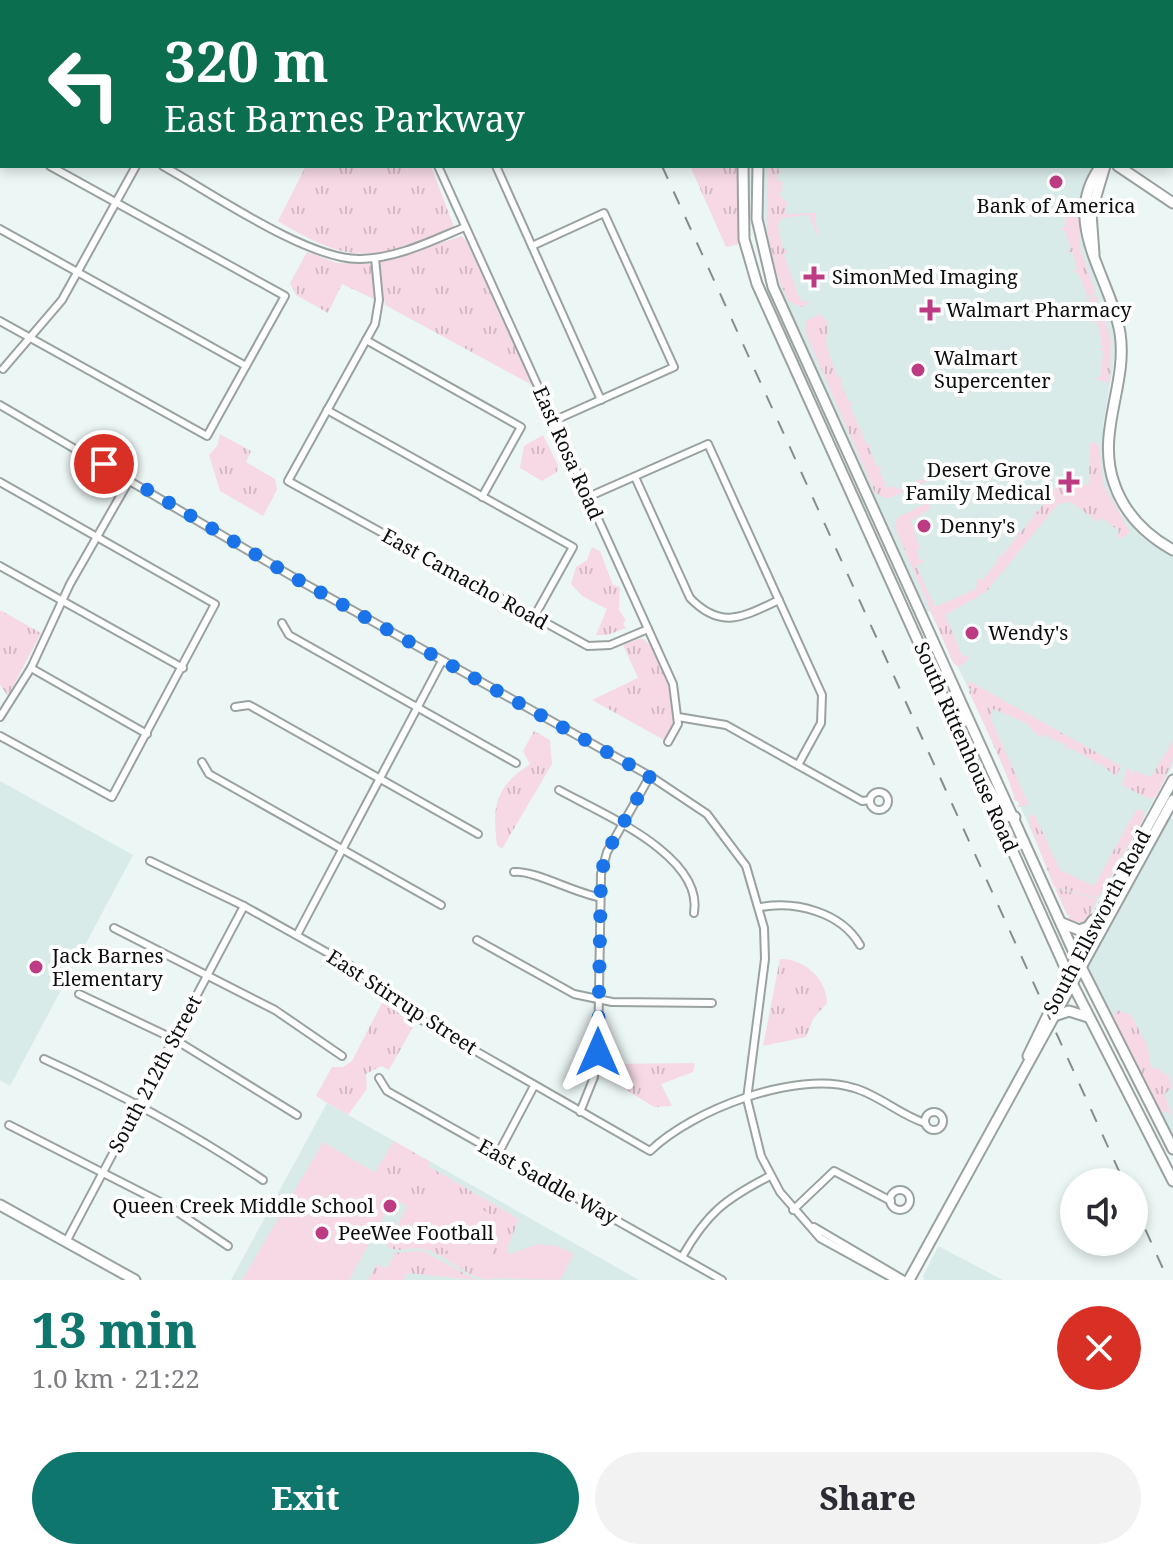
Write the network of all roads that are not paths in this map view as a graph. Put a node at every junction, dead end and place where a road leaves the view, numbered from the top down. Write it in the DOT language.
graph roads {
  1 [pos="54,168"];
  2 [pos="135,168"];
  3 [pos="167,168"];
  4 [pos="439,168"];
  5 [pos="497,168"];
  6 [pos="743,168"];
  7 [pos="758,168"];
  8 [pos="1102,168"];
  9 [pos="1121,168"];
  10 [pos="116,202"];
  11 [pos="1173,203"];
  12 [pos="465,227"];
  13 [pos="0,229"];
  14 [pos="532,246"];
  15 [pos="375,258"];
  16 [pos="77,272"];
  17 [pos="753,272"];
  18 [pos="0,321"];
  19 [pos="788,321"];
  20 [pos="29,337"];
  21 [pos="366,340"];
  22 [pos="246,366"];
  23 [pos="3,369"];
  24 [pos="601,400"];
  25 [pos="0,405"];
  26 [pos="327,410"];
  27 [pos="553,421"];
  28 [pos="635,477"];
  29 [pos="130,479"];
  30 [pos="0,482"];
  31 [pos="482,497"];
  32 [pos="588,497"];
  33 [pos="98,536"];
  34 [pos="1173,550"];
  35 [pos="0,566"];
  36 [pos="779,600"];
  37 [pos="62,601"];
  38 [pos="534,617"];
  39 [pos="282,623"];
  40 [pos="648,629"];
  41 [pos="442,661"];
  42 [pos="928,663"];
  43 [pos="31,668"];
  44 [pos="183,668"];
  45 [pos="952,679"];
  46 [pos="235,707"];
  47 [pos="418,708"];
  48 [pos="0,717"];
  49 [pos="678,717"];
  50 [pos="147,734"];
  51 [pos="0,736"];
  52 [pos="668,742"];
  53 [pos="202,762"];
  54 [pos="516,763"];
  55 [pos="798,765"];
  56 [pos="978,775"];
  57 [pos="650,776"];
  58 [pos="380,778"];
  59 [pos="1173,780"];
  60 [pos="559,790"];
  61 [pos="870,800"];
  62 [pos="1173,800"];
  63 [pos="1165,814"];
  64 [pos="1015,817"];
  65 [pos="622,825"];
  66 [pos="478,834"];
  67 [pos="343,849"];
  68 [pos="150,861"];
  69 [pos="514,872"];
  70 [pos="598,897"];
  71 [pos="441,905"];
  72 [pos="244,906"];
  73 [pos="761,907"];
  74 [pos="1103,908"];
  75 [pos="694,913"];
  76 [pos="1061,922"];
  77 [pos="114,928"];
  78 [pos="297,935"];
  79 [pos="477,940"];
  80 [pos="860,945"];
  81 [pos="1076,957"];
  82 [pos="1082,970"];
  83 [pos="209,973"];
  84 [pos="1068,973"];
  85 [pos="1073,985"];
  86 [pos="79,994"];
  87 [pos="598,1000"];
  88 [pos="712,1003"];
  89 [pos="1057,1015"];
  90 [pos="1088,1018"];
  91 [pos="174,1039"];
  92 [pos="342,1056"];
  93 [pos="44,1059"];
  94 [pos="1025,1066"];
  95 [pos="379,1078"];
  96 [pos="534,1086"];
  97 [pos="747,1099"];
  98 [pos="139,1104"];
  99 [pos="580,1112"];
  100 [pos="297,1115"];
  101 [pos="925,1123"];
  102 [pos="9,1125"];
  103 [pos="1173,1149"];
  104 [pos="498,1154"];
  105 [pos="104,1171"];
  106 [pos="770,1176"];
  107 [pos="263,1180"];
  108 [pos="1173,1181"];
  109 [pos="891,1201"];
  110 [pos="0,1205"];
  111 [pos="793,1210"];
  112 [pos="811,1225"];
  113 [pos="66,1242"];
  114 [pos="228,1246"];
  115 [pos="682,1257"];
  116 [pos="135,1280"];
  117 [pos="722,1280"];
  118 [pos="896,1280"];
  119 [pos="907,1280"];
  1 -- 10 [label="street"];
  2 -- 10 [label="street"];
  3 -- 15 [label="street"];
  4 -- 12 [label="street, East Rosa Road"];
  5 -- 14 [label="street"];
  6 -- 17 [label="main road"];
  7 -- 19 [label="main road, South Rittenhouse Road"];
  8 -- 34 [label="main road"];
  9 -- 11 [label="main road"];
  10 -- 16 [label="street"];
  10 -- 22 [label="street"];
  12 -- 15 [label="street"];
  12 -- 27 [label="street, East Rosa Road"];
  13 -- 16 [label="street"];
  14 -- 24 [label="street"];
  14 -- 24 [label="street"];
  15 -- 21 [label="street"];
  16 -- 20 [label="street"];
  16 -- 22 [label="street"];
  17 -- 19 [label="main road"];
  17 -- 42 [label="main road, South Rittenhouse Road"];
  18 -- 20 [label="street"];
  19 -- 45 [label="main road, South Rittenhouse Road"];
  20 -- 22 [label="street"];
  20 -- 23 [label="street"];
  21 -- 26 [label="street"];
  21 -- 31 [label="street"];
  24 -- 27 [label="street"];
  25 -- 29 [label="street"];
  26 -- 31 [label="street"];
  26 -- 38 [label="street, East Camacho Road"];
  27 -- 32 [label="street, East Rosa Road"];
  28 -- 32 [label="street"];
  28 -- 36 [label="street"];
  28 -- 36 [label="street"];
  29 -- 33 [label="street"];
  29 -- 41 [label="street"];
  30 -- 33 [label="street"];
  31 -- 38 [label="street"];
  32 -- 40 [label="street, East Rosa Road"];
  33 -- 37 [label="street"];
  33 -- 44 [label="street"];
  35 -- 37 [label="street"];
  36 -- 55 [label="street"];
  37 -- 43 [label="street"];
  37 -- 44 [label="street"];
  38 -- 40 [label="street, East Camacho Road"];
  39 -- 47 [label="street"];
  40 -- 49 [label="street, East Rosa Road"];
  41 -- 47 [label="street"];
  41 -- 57 [label="street"];
  42 -- 45 [label="main road"];
  42 -- 56 [label="main road, South Rittenhouse Road"];
  43 -- 48 [label="street"];
  43 -- 50 [label="street"];
  44 -- 50 [label="street"];
  45 -- 64 [label="main road, South Rittenhouse Road"];
  46 -- 58 [label="street"];
  47 -- 54 [label="street"];
  47 -- 58 [label="street"];
  49 -- 52 [label="street"];
  49 -- 55 [label="street"];
  50 -- 51 [label="street"];
  53 -- 67 [label="street"];
  55 -- 61 [label="street"];
  56 -- 64 [label="main road"];
  56 -- 84 [label="main road, South Rittenhouse Road"];
  57 -- 65 [label="street"];
  57 -- 73 [label="street"];
  58 -- 66 [label="street"];
  58 -- 67 [label="street"];
  59 -- 63 [label="main road, South Ellsworth Road"];
  60 -- 65 [label="street"];
  62 -- 63 [label="main road, South Ellsworth Road"];
  63 -- 74 [label="main road, South Ellsworth Road"];
  63 -- 82 [label="main road, South Ellsworth Road"];
  64 -- 76 [label="main road, South Rittenhouse Road"];
  65 -- 70 [label="street"];
  65 -- 75 [label="street"];
  67 -- 71 [label="street"];
  67 -- 78 [label="street"];
  68 -- 72 [label="street, East Stirrup Street"];
  69 -- 70 [label="street"];
  70 -- 87 [label="street"];
  72 -- 78 [label="street, East Stirrup Street"];
  72 -- 83 [label="street, South 212th Street"];
  73 -- 80 [label="street"];
  73 -- 97 [label="street"];
  74 -- 76 [label="main road"];
  74 -- 81 [label="main road, South Ellsworth Road"];
  76 -- 81 [label="main road, South Rittenhouse Road"];
  77 -- 83 [label="street"];
  78 -- 96 [label="street, East Stirrup Street"];
  79 -- 87 [label="street"];
  81 -- 82 [label="main road, South Rittenhouse Road"];
  81 -- 84 [label="main road, South Ellsworth Road"];
  82 -- 85 [label="main road, South Ellsworth Road"];
  82 -- 103 [label="main road, South Rittenhouse Road"];
  83 -- 91 [label="street, South 212th Street"];
  83 -- 92 [label="street"];
  84 -- 85 [label="main road, South Rittenhouse Road"];
  84 -- 94 [label="main road, South Ellsworth Road"];
  85 -- 89 [label="main road, South Ellsworth Road"];
  85 -- 90 [label="main road, South Rittenhouse Road"];
  86 -- 91 [label="street"];
  87 -- 88 [label="street"];
  87 -- 99 [label="street"];
  89 -- 90 [label="main road"];
  89 -- 94 [label="main road, South Ellsworth Road"];
  90 -- 108 [label="main road, South Rittenhouse Road"];
  91 -- 98 [label="street, South 212th Street"];
  91 -- 100 [label="street"];
  93 -- 98 [label="street"];
  94 -- 119 [label="main road, South Ellsworth Road"];
  95 -- 104 [label="street, East Saddle Way"];
  96 -- 99 [label="street, East Stirrup Street"];
  96 -- 104 [label="street"];
  97 -- 99 [label="street, East Stirrup Street"];
  97 -- 101 [label="street"];
  97 -- 106 [label="street"];
  98 -- 105 [label="street, South 212th Street"];
  98 -- 107 [label="street"];
  102 -- 105 [label="street"];
  104 -- 115 [label="street, East Saddle Way"];
  105 -- 113 [label="street, South 212th Street"];
  105 -- 114 [label="street"];
  106 -- 111 [label="street"];
  106 -- 115 [label="street"];
  109 -- 111 [label="street"];
  110 -- 113 [label="main road"];
  111 -- 112 [label="street"];
  112 -- 118 [label="street"];
  112 -- 119 [label="street"];
  113 -- 116 [label="main road"];
  115 -- 117 [label="street, East Saddle Way"];
}
